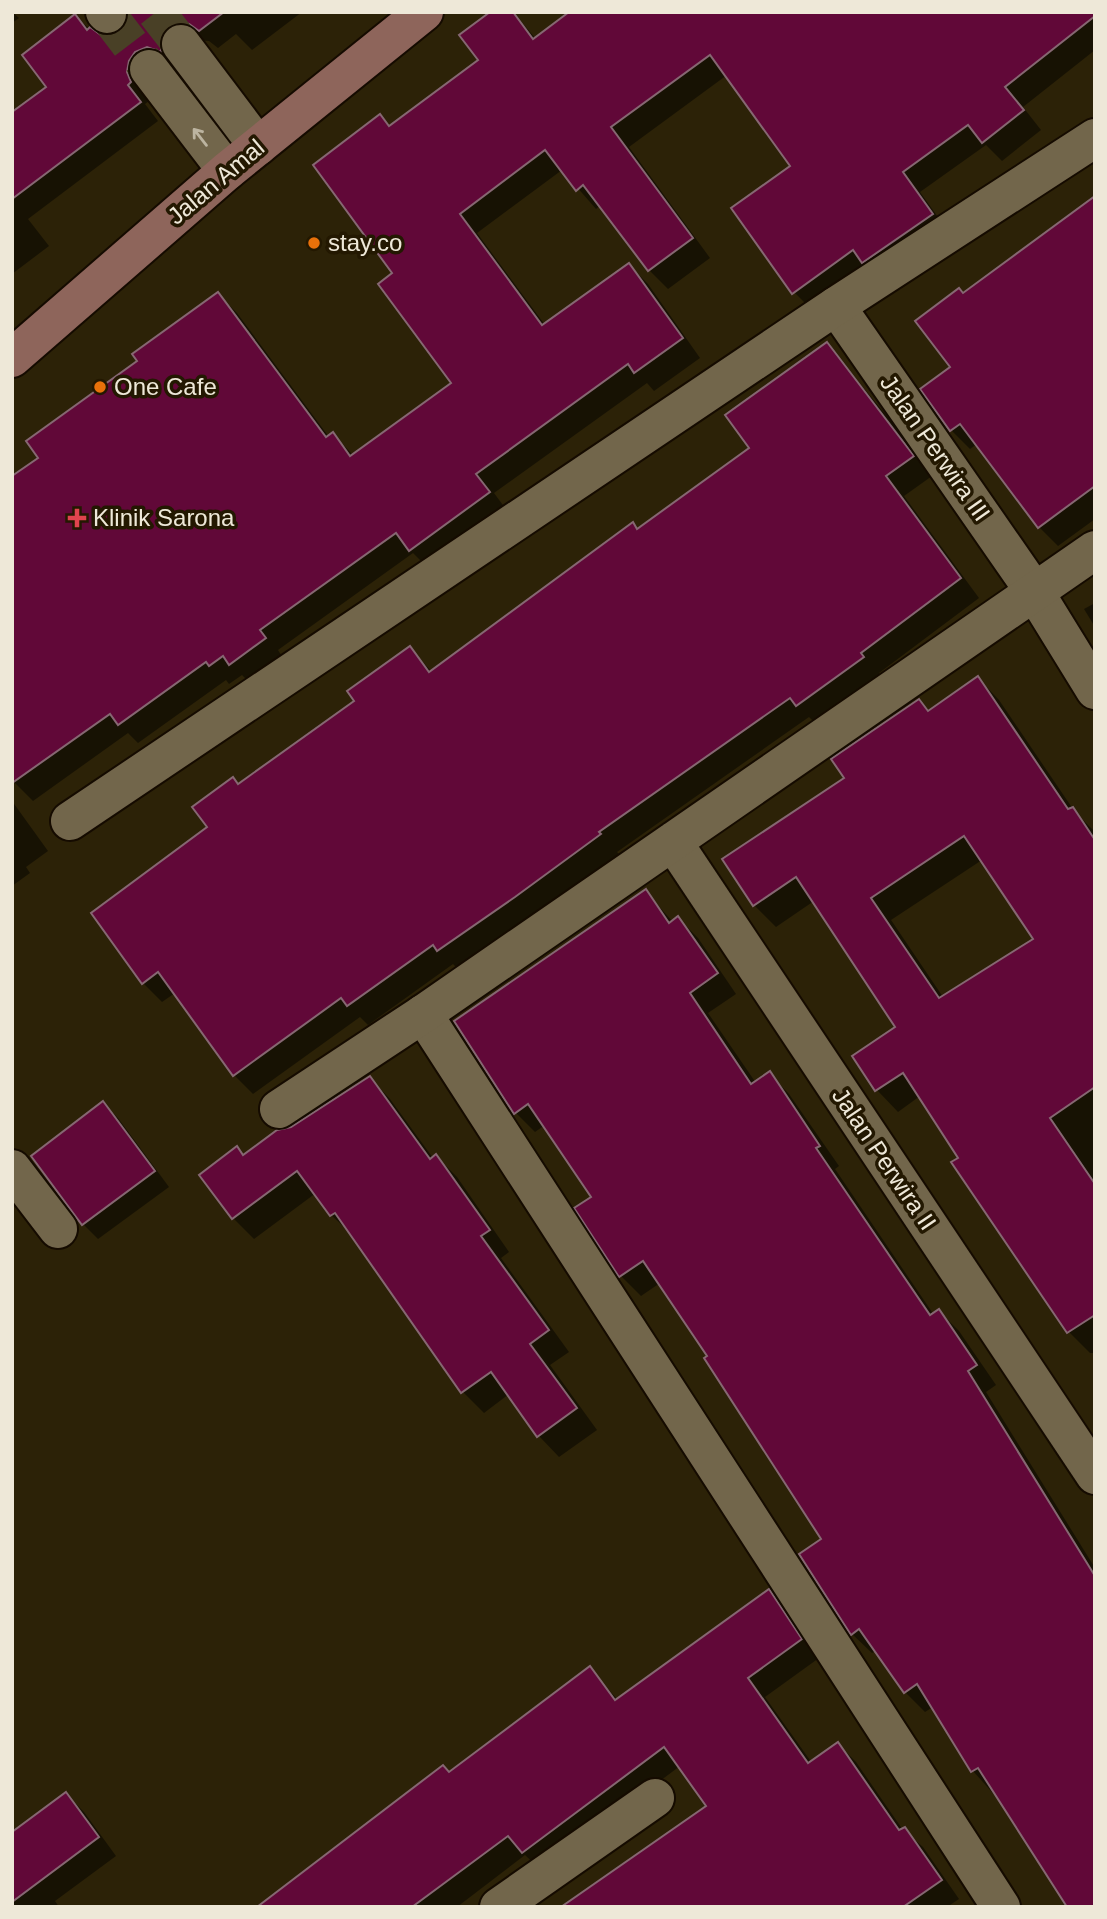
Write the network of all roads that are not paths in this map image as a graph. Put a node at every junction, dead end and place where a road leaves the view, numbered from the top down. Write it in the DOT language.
graph roads {
  1 [pos="424,12"];
  2 [pos="181,44"];
  3 [pos="149,69"];
  4 [pos="1095,138"];
  5 [pos="258,146"];
  6 [pos="227,171"];
  7 [pos="836,306"];
  8 [pos="12,358"];
  9 [pos="1095,550"];
  10 [pos="1034,591"];
  11 [pos="1095,690"];
  12 [pos="70,821"];
  13 [pos="673,842"];
  14 [pos="424,1014"];
  15 [pos="279,1109"];
  16 [pos="12,1169"];
  17 [pos="58,1229"];
  18 [pos="1095,1475"];
  19 [pos="654,1798"];
  20 [pos="499,1907"];
  21 [pos="1001,1907"];
  1 -- 5 [label="street, Jalan Amal"];
  2 -- 5 [label="street"];
  6 -- 3 [label="street, one-way"];
  4 -- 7 [label="street"];
  5 -- 6 [label="street, Jalan Amal"];
  6 -- 8 [label="street, Jalan Amal"];
  7 -- 10 [label="street, Jalan Perwira III"];
  7 -- 12 [label="street"];
  9 -- 10 [label="street"];
  10 -- 11 [label="street, Jalan Perwira III"];
  10 -- 13 [label="street"];
  13 -- 14 [label="street"];
  13 -- 18 [label="street, Jalan Perwira II"];
  14 -- 15 [label="street"];
  14 -- 21 [label="street"];
  16 -- 17 [label="street"];
  19 -- 20 [label="street"];
}
